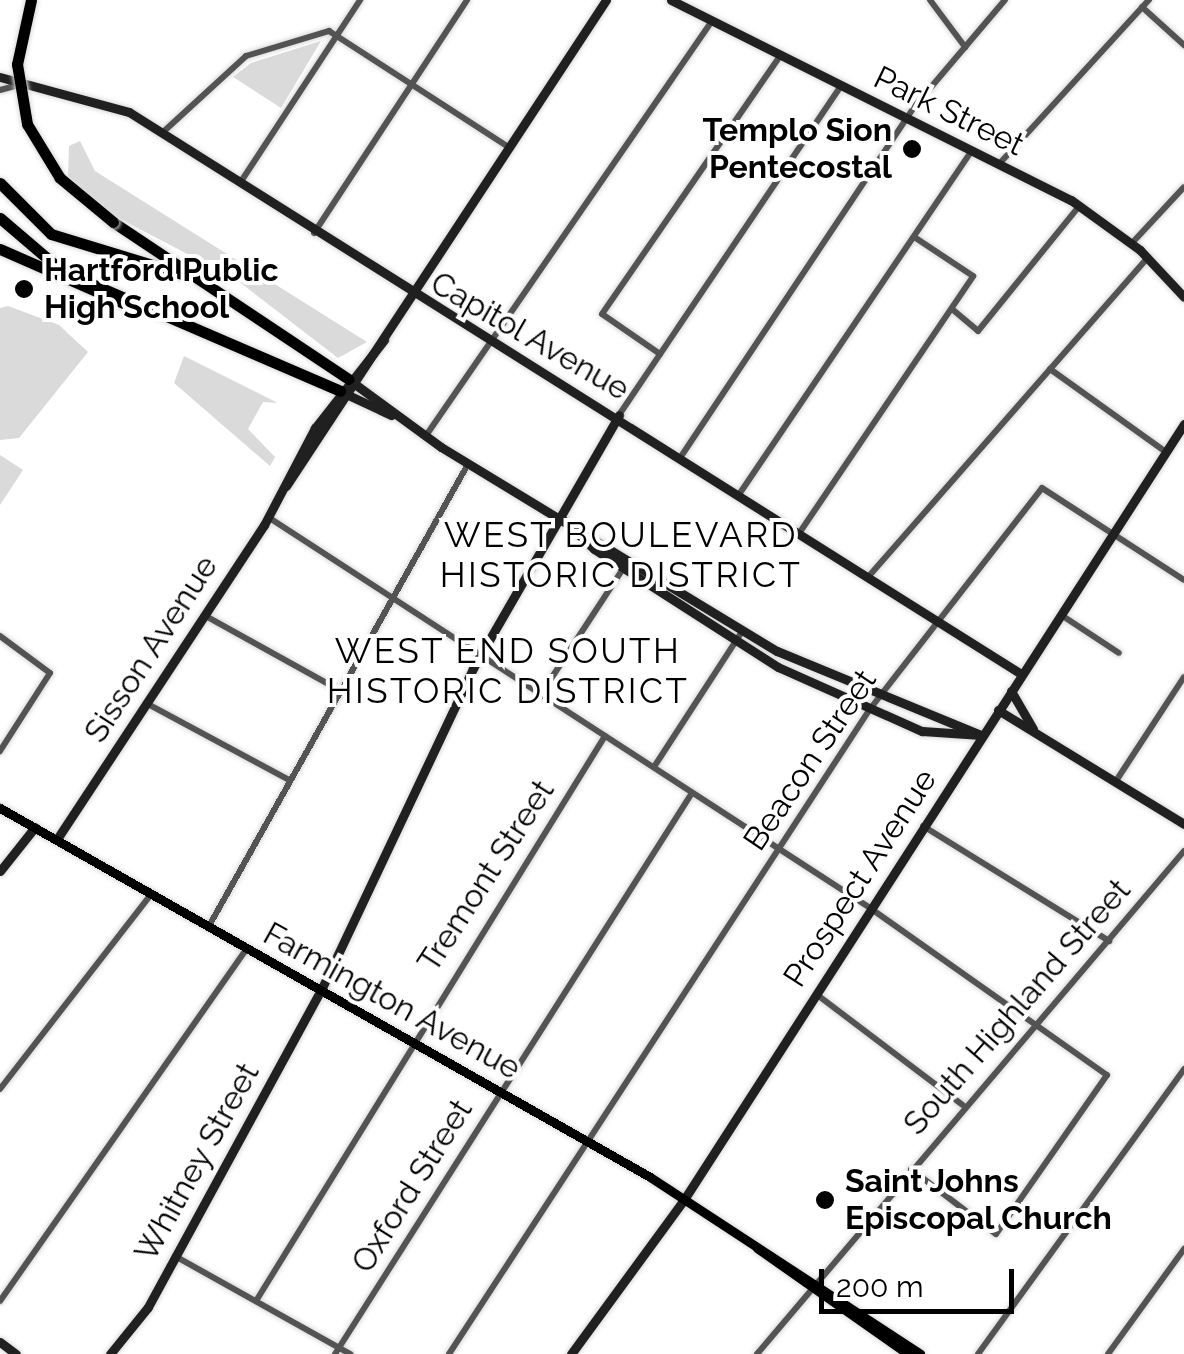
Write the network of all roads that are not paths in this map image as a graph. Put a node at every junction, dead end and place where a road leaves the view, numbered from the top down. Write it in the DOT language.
graph roads {
  1 [pos="31,0"];
  2 [pos="360,0"];
  3 [pos="467,0"];
  4 [pos="606,0"];
  5 [pos="670,0"];
  6 [pos="930,0"];
  7 [pos="1005,0"];
  8 [pos="1148,0"];
  9 [pos="1142,7"];
  10 [pos="712,20"];
  11 [pos="338,35"];
  12 [pos="1184,45"];
  13 [pos="966,47"];
  14 [pos="781,55"];
  15 [pos="0,77"];
  16 [pos="28,82"];
  17 [pos="412,84"];
  18 [pos="842,85"];
  19 [pos="0,90"];
  20 [pos="908,118"];
  21 [pos="162,133"];
  22 [pos="510,148"];
  23 [pos="972,150"];
  24 [pos="1000,163"];
  25 [pos="0,183"];
  26 [pos="239,184"];
  27 [pos="1184,186"];
  28 [pos="1080,205"];
  29 [pos="0,218"];
  30 [pos="314,232"];
  31 [pos="914,236"];
  32 [pos="1132,243"];
  33 [pos="0,249"];
  34 [pos="1148,258"];
  35 [pos="59,276"];
  36 [pos="208,287"];
  37 [pos="412,297"];
  38 [pos="1184,297"];
  39 [pos="952,308"];
  40 [pos="490,342"];
  41 [pos="660,354"];
  42 [pos="1050,370"];
  43 [pos="353,383"];
  44 [pos="345,394"];
  45 [pos="394,416"];
  46 [pos="619,416"];
  47 [pos="1184,424"];
  48 [pos="425,437"];
  49 [pos="1166,452"];
  50 [pos="682,456"];
  51 [pos="468,464"];
  52 [pos="740,493"];
  53 [pos="268,517"];
  54 [pos="561,518"];
  55 [pos="800,532"];
  56 [pos="1113,533"];
  57 [pos="630,558"];
  58 [pos="623,568"];
  59 [pos="869,576"];
  60 [pos="1184,579"];
  61 [pos="393,596"];
  62 [pos="204,615"];
  63 [pos="1060,615"];
  64 [pos="939,621"];
  65 [pos="743,630"];
  66 [pos="0,636"];
  67 [pos="736,641"];
  68 [pos="1119,653"];
  69 [pos="480,654"];
  70 [pos="806,665"];
  71 [pos="1021,674"];
  72 [pos="1184,677"];
  73 [pos="800,678"];
  74 [pos="340,691"];
  75 [pos="1010,691"];
  76 [pos="541,694"];
  77 [pos="878,698"];
  78 [pos="146,702"];
  79 [pos="870,709"];
  80 [pos="998,710"];
  81 [pos="1034,731"];
  82 [pos="982,735"];
  83 [pos="605,736"];
  84 [pos="0,751"];
  85 [pos="654,768"];
  86 [pos="290,780"];
  87 [pos="1116,781"];
  88 [pos="692,793"];
  89 [pos="0,808"];
  90 [pos="1184,824"];
  91 [pos="923,826"];
  92 [pos="35,827"];
  93 [pos="56,839"];
  94 [pos="780,850"];
  95 [pos="1184,852"];
  96 [pos="0,871"];
  97 [pos="152,892"];
  98 [pos="870,908"];
  99 [pos="208,926"];
  100 [pos="1108,940"];
  101 [pos="246,948"];
  102 [pos="322,990"];
  103 [pos="815,994"];
  104 [pos="1034,1023"];
  105 [pos="410,1040"];
  106 [pos="1184,1069"];
  107 [pos="0,1088"];
  108 [pos="501,1092"];
  109 [pos="964,1104"];
  110 [pos="591,1143"];
  111 [pos="911,1169"];
  112 [pos="685,1198"];
  113 [pos="1184,1249"];
  114 [pos="174,1255"];
  115 [pos="814,1286"];
  116 [pos="0,1301"];
  117 [pos="256,1301"];
  118 [pos="0,1342"];
  119 [pos="337,1351"];
  120 [pos="16,1354"];
  121 [pos="110,1354"];
  122 [pos="350,1354"];
  123 [pos="449,1354"];
  124 [pos="570,1354"];
  125 [pos="758,1354"];
  126 [pos="908,1354"];
  127 [pos="920,1354"];
  128 [pos="978,1354"];
  129 [pos="1108,1354"];
  1 -- 36 [label="highway, bridge"];
  2 -- 11 [label="street"];
  3 -- 17 [label="street"];
  4 -- 22 [label="main road, Sisson Avenue"];
  5 -- 10 [label="main road, Park Street"];
  6 -- 13 [label="street"];
  7 -- 13 [label="street"];
  8 -- 9 [label="street"];
  9 -- 12 [label="street"];
  9 -- 24 [label="street"];
  10 -- 14 [label="main road, Park Street"];
  10 -- 40 [label="street"];
  11 -- 17 [label="street"];
  11 -- 21 [label="street"];
  11 -- 26 [label="street"];
  13 -- 20 [label="street"];
  14 -- 18 [label="main road, Park Street"];
  14 -- 41 [label="street"];
  15 -- 16 [label="main road, Capitol Avenue"];
  16 -- 19 [label="street"];
  16 -- 21 [label="main road, Capitol Avenue"];
  17 -- 22 [label="street"];
  17 -- 30 [label="street"];
  18 -- 20 [label="main road, Park Street"];
  18 -- 41 [label="street"];
  20 -- 23 [label="main road, Park Street"];
  20 -- 50 [label="street"];
  21 -- 26 [label="main road, Capitol Avenue"];
  22 -- 37 [label="main road, Sisson Avenue"];
  23 -- 24 [label="main road, Park Street"];
  23 -- 31 [label="street"];
  24 -- 28 [label="main road, Park Street"];
  25 -- 36 [label="highway"];
  26 -- 30 [label="main road, Capitol Avenue"];
  27 -- 32 [label="street"];
  28 -- 32 [label="main road, Park Street"];
  28 -- 39 [label="street"];
  29 -- 35 [label="highway"];
  30 -- 37 [label="main road, Capitol Avenue"];
  31 -- 39 [label="street"];
  31 -- 52 [label="street"];
  32 -- 34 [label="main road, Park Street"];
  33 -- 35 [label="highway"];
  34 -- 38 [label="main road, Park Street"];
  34 -- 42 [label="street"];
  35 -- 44 [label="highway"];
  36 -- 43 [label="highway"];
  37 -- 40 [label="main road, Capitol Avenue"];
  37 -- 43 [label="main road, Sisson Avenue"];
  39 -- 55 [label="street"];
  40 -- 46 [label="main road, Capitol Avenue"];
  40 -- 48 [label="street"];
  41 -- 46 [label="street"];
  42 -- 49 [label="street"];
  42 -- 59 [label="street"];
  43 -- 44 [label="main road, Sisson Avenue"];
  43 -- 45 [label="main road"];
  44 -- 45 [label="main road"];
  44 -- 53 [label="main road, Sisson Avenue"];
  45 -- 48 [label="main road"];
  46 -- 50 [label="main road, Capitol Avenue"];
  46 -- 54 [label="main road, Whitney Street"];
  47 -- 49 [label="main road, Prospect Avenue"];
  48 -- 51 [label="main road"];
  49 -- 56 [label="main road, Prospect Avenue"];
  50 -- 52 [label="main road, Capitol Avenue"];
  51 -- 54 [label="main road"];
  51 -- 61 [label="street"];
  52 -- 55 [label="main road, Capitol Avenue"];
  53 -- 61 [label="street"];
  53 -- 62 [label="main road, Sisson Avenue"];
  54 -- 57 [label="main road"];
  54 -- 58 [label="main road"];
  54 -- 69 [label="main road, Whitney Street"];
  55 -- 59 [label="main road, Capitol Avenue"];
  56 -- 60 [label="street"];
  56 -- 63 [label="main road, Prospect Avenue"];
  56 -- 64 [label="street, Beacon Street"];
  57 -- 58 [label="street"];
  57 -- 65 [label="main road"];
  58 -- 67 [label="main road"];
  58 -- 76 [label="street"];
  59 -- 64 [label="main road, Capitol Avenue"];
  61 -- 69 [label="street"];
  61 -- 74 [label="street"];
  62 -- 74 [label="street"];
  62 -- 78 [label="main road, Sisson Avenue"];
  63 -- 68 [label="street"];
  63 -- 71 [label="main road, Prospect Avenue"];
  64 -- 71 [label="main road, Capitol Avenue"];
  64 -- 77 [label="street, Beacon Street"];
  65 -- 67 [label="street"];
  65 -- 70 [label="main road"];
  66 -- 84 [label="street"];
  67 -- 73 [label="main road"];
  67 -- 85 [label="street"];
  69 -- 76 [label="street"];
  69 -- 102 [label="main road, Whitney Street"];
  70 -- 73 [label="main road"];
  70 -- 77 [label="main road"];
  71 -- 75 [label="main road, Prospect Avenue"];
  72 -- 87 [label="street"];
  73 -- 79 [label="main road"];
  74 -- 86 [label="street"];
  75 -- 80 [label="main road, Prospect Avenue"];
  75 -- 81 [label="main road"];
  76 -- 83 [label="street"];
  77 -- 79 [label="street, Beacon Street"];
  77 -- 82 [label="main road"];
  78 -- 86 [label="street"];
  78 -- 93 [label="main road, Sisson Avenue"];
  79 -- 82 [label="main road"];
  79 -- 94 [label="street, Beacon Street"];
  80 -- 81 [label="main road"];
  80 -- 82 [label="main road, Prospect Avenue"];
  81 -- 87 [label="main road"];
  82 -- 91 [label="main road, Prospect Avenue"];
  83 -- 85 [label="street"];
  83 -- 105 [label="street, Tremont Street"];
  85 -- 88 [label="street"];
  86 -- 99 [label="street"];
  87 -- 90 [label="main road"];
  88 -- 94 [label="street"];
  88 -- 108 [label="street, Oxford Street"];
  89 -- 92 [label="main road, Farmington Avenue"];
  91 -- 98 [label="main road, Prospect Avenue"];
  91 -- 100 [label="street"];
  92 -- 93 [label="main road, Farmington Avenue"];
  92 -- 96 [label="main road"];
  93 -- 97 [label="main road, Farmington Avenue"];
  94 -- 98 [label="street"];
  94 -- 110 [label="street, Beacon Street"];
  95 -- 100 [label="street, South Highland Street"];
  97 -- 99 [label="main road, Farmington Avenue"];
  97 -- 107 [label="street"];
  98 -- 103 [label="main road, Prospect Avenue"];
  98 -- 104 [label="street"];
  99 -- 101 [label="main road, Farmington Avenue"];
  100 -- 104 [label="street, South Highland Street"];
  101 -- 102 [label="main road, Farmington Avenue"];
  101 -- 116 [label="street"];
  102 -- 105 [label="main road, Farmington Avenue"];
  102 -- 114 [label="main road, Whitney Street"];
  103 -- 109 [label="street"];
  103 -- 112 [label="main road, Prospect Avenue"];
  104 -- 109 [label="street, South Highland Street"];
  104 -- 111 [label="street"];
  105 -- 108 [label="main road, Farmington Avenue"];
  105 -- 117 [label="street, Tremont Street"];
  106 -- 128 [label="street"];
  108 -- 110 [label="main road, Farmington Avenue"];
  108 -- 119 [label="street, Oxford Street"];
  109 -- 111 [label="street, South Highland Street"];
  110 -- 112 [label="main road, Farmington Avenue"];
  110 -- 123 [label="street, Beacon Street"];
  111 -- 115 [label="street, South Highland Street"];
  112 -- 115 [label="main road, Farmington Avenue"];
  112 -- 124 [label="main road, Prospect Avenue"];
  113 -- 129 [label="street"];
  114 -- 117 [label="street"];
  114 -- 121 [label="main road, Whitney Street"];
  115 -- 125 [label="street, South Highland Street"];
  115 -- 126 [label="main road, Farmington Avenue"];
  115 -- 127 [label="main road, Farmington Avenue"];
  117 -- 119 [label="street"];
  118 -- 120 [label="main road"];
  119 -- 122 [label="street"];
}
